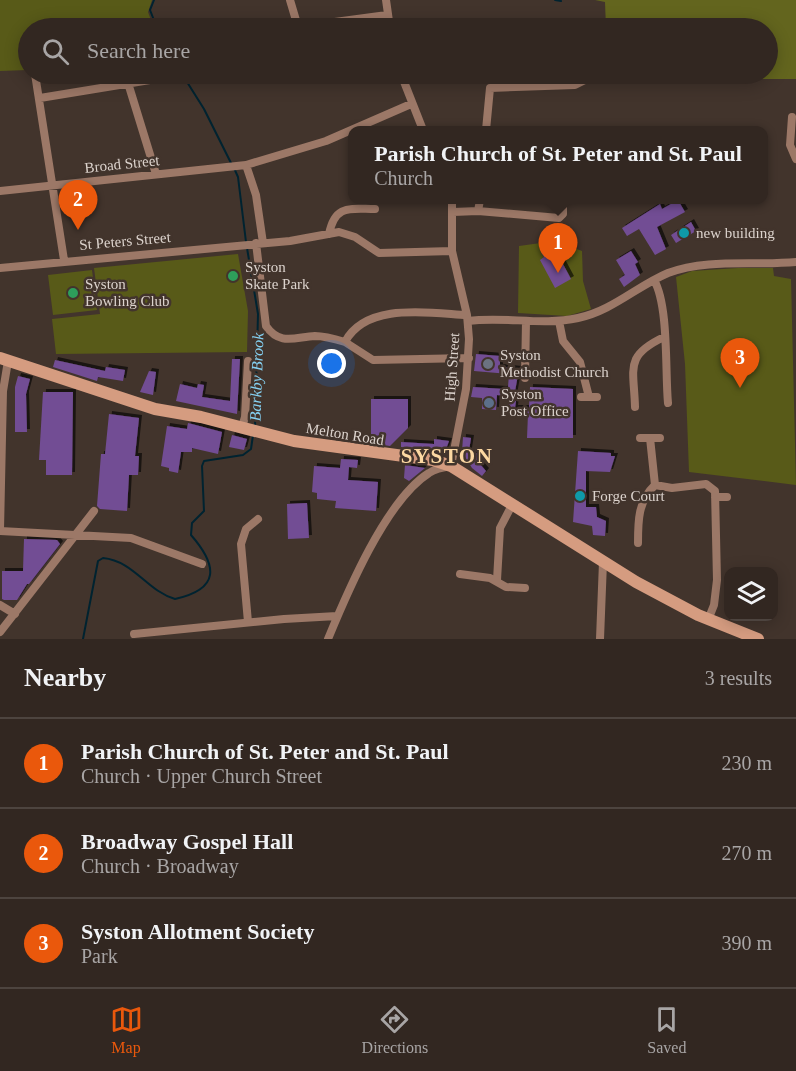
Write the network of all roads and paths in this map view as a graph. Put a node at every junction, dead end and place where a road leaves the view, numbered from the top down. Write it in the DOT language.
graph roads {
  1 [pos="290,0"];
  2 [pos="386,0"];
  3 [pos="387,15"];
  4 [pos="293,18"];
  5 [pos="366,18"];
  6 [pos="388,18"];
  7 [pos="37,84"];
  8 [pos="122,84"];
  9 [pos="128,84"];
  10 [pos="407,84"];
  11 [pos="578,84"];
  12 [pos="40,98"];
  13 [pos="411,104"];
  14 [pos="791,115"];
  15 [pos="360,126"];
  16 [pos="421,126"];
  17 [pos="486,126"];
  18 [pos="348,131"];
  19 [pos="796,159"];
  20 [pos="246,165"];
  21 [pos="156,174"];
  22 [pos="53,184"];
  23 [pos="0,191"];
  24 [pos="452,204"];
  25 [pos="479,204"];
  26 [pos="562,204"];
  27 [pos="375,209"];
  28 [pos="478,211"];
  29 [pos="453,212"];
  30 [pos="329,234"];
  31 [pos="257,243"];
  32 [pos="452,251"];
  33 [pos="64,260"];
  34 [pos="796,262"];
  35 [pos="777,264"];
  36 [pos="0,268"];
  37 [pos="778,275"];
  38 [pos="654,280"];
  39 [pos="468,318"];
  40 [pos="526,321"];
  41 [pos="559,321"];
  42 [pos="664,337"];
  43 [pos="345,342"];
  44 [pos="469,358"];
  45 [pos="4,359"];
  46 [pos="248,361"];
  47 [pos="525,378"];
  48 [pos="589,397"];
  49 [pos="668,403"];
  50 [pos="635,407"];
  51 [pos="245,428"];
  52 [pos="640,438"];
  53 [pos="451,466"];
  54 [pos="655,485"];
  55 [pos="715,497"];
  56 [pos="727,497"];
  57 [pos="512,505"];
  58 [pos="94,511"];
  59 [pos="258,519"];
  60 [pos="0,530"];
  61 [pos="76,535"];
  62 [pos="627,536"];
  63 [pos="603,562"];
  64 [pos="201,564"];
  65 [pos="460,574"];
  66 [pos="497,580"];
  67 [pos="525,588"];
  68 [pos="0,605"];
  69 [pos="15,614"];
  70 [pos="337,616"];
  71 [pos="708,620"];
  72 [pos="248,622"];
  73 [pos="0,632"];
  74 [pos="134,634"];
  75 [pos="742,636"];
  76 [pos="328,639"];
  77 [pos="600,639"];
  78 [pos="758,639"];
  1 -- 4 [label="street"];
  2 -- 3 [label="street"];
  3 -- 5 [label="street"];
  3 -- 6 [label="street"];
  7 -- 12 [label="street"];
  8 -- 12 [label="street"];
  9 -- 21 [label="street"];
  10 -- 13 [label="street"];
  11 -- 17 [label="street"];
  12 -- 22 [label="street"];
  13 -- 15 [label="street, Broad Street"];
  13 -- 16 [label="street"];
  14 -- 19 [label="street"];
  18 -- 20 [label="street, Broad Street"];
  20 -- 21 [label="street, Broad Street"];
  20 -- 31 [label="street"];
  21 -- 22 [label="street, Broad Street"];
  22 -- 23 [label="street, Broad Street"];
  22 -- 33 [label="street"];
  24 -- 29 [label="street, High Street"];
  25 -- 28 [label="street"];
  26 -- 28 [label="street"];
  27 -- 30 [label="street"];
  28 -- 29 [label="street"];
  29 -- 32 [label="street, High Street"];
  30 -- 31 [label="street, St Peters Street"];
  30 -- 32 [label="street, St Peters Street"];
  31 -- 33 [label="street, St Peters Street"];
  31 -- 43 [label="street"];
  32 -- 39 [label="street, High Street"];
  33 -- 36 [label="street, St Peters Street"];
  34 -- 35 [label="street"];
  35 -- 37 [label="street"];
  35 -- 38 [label="street"];
  38 -- 41 [label="street"];
  38 -- 42 [label="street"];
  39 -- 40 [label="street"];
  39 -- 43 [label="street"];
  39 -- 44 [label="street, High Street"];
  40 -- 41 [label="street"];
  40 -- 47 [label="street"];
  41 -- 48 [label="street"];
  42 -- 49 [label="street"];
  42 -- 50 [label="street"];
  43 -- 44 [label="street"];
  44 -- 53 [label="street, High Street"];
  45 -- 51 [label="street, Melton Road"];
  45 -- 60 [label="street"];
  46 -- 51 [label="street"];
  51 -- 53 [label="street, Melton Road"];
  52 -- 54 [label="street"];
  53 -- 57 [label="street, Melton Road"];
  53 -- 70 [label="street"];
  54 -- 55 [label="street"];
  54 -- 62 [label="street"];
  55 -- 56 [label="street"];
  55 -- 71 [label="street"];
  57 -- 63 [label="street, Melton Road"];
  57 -- 66 [label="street"];
  58 -- 61 [label="street"];
  59 -- 72 [label="street"];
  60 -- 61 [label="street"];
  61 -- 64 [label="street"];
  61 -- 69 [label="street"];
  63 -- 71 [label="street, Melton Road"];
  63 -- 77 [label="street"];
  65 -- 66 [label="street"];
  66 -- 67 [label="street"];
  68 -- 69 [label="street"];
  69 -- 73 [label="street"];
  70 -- 72 [label="street"];
  70 -- 76 [label="street"];
  71 -- 75 [label="street, Melton Road"];
  72 -- 74 [label="street"];
  75 -- 78 [label="street, Melton Road"];
}
